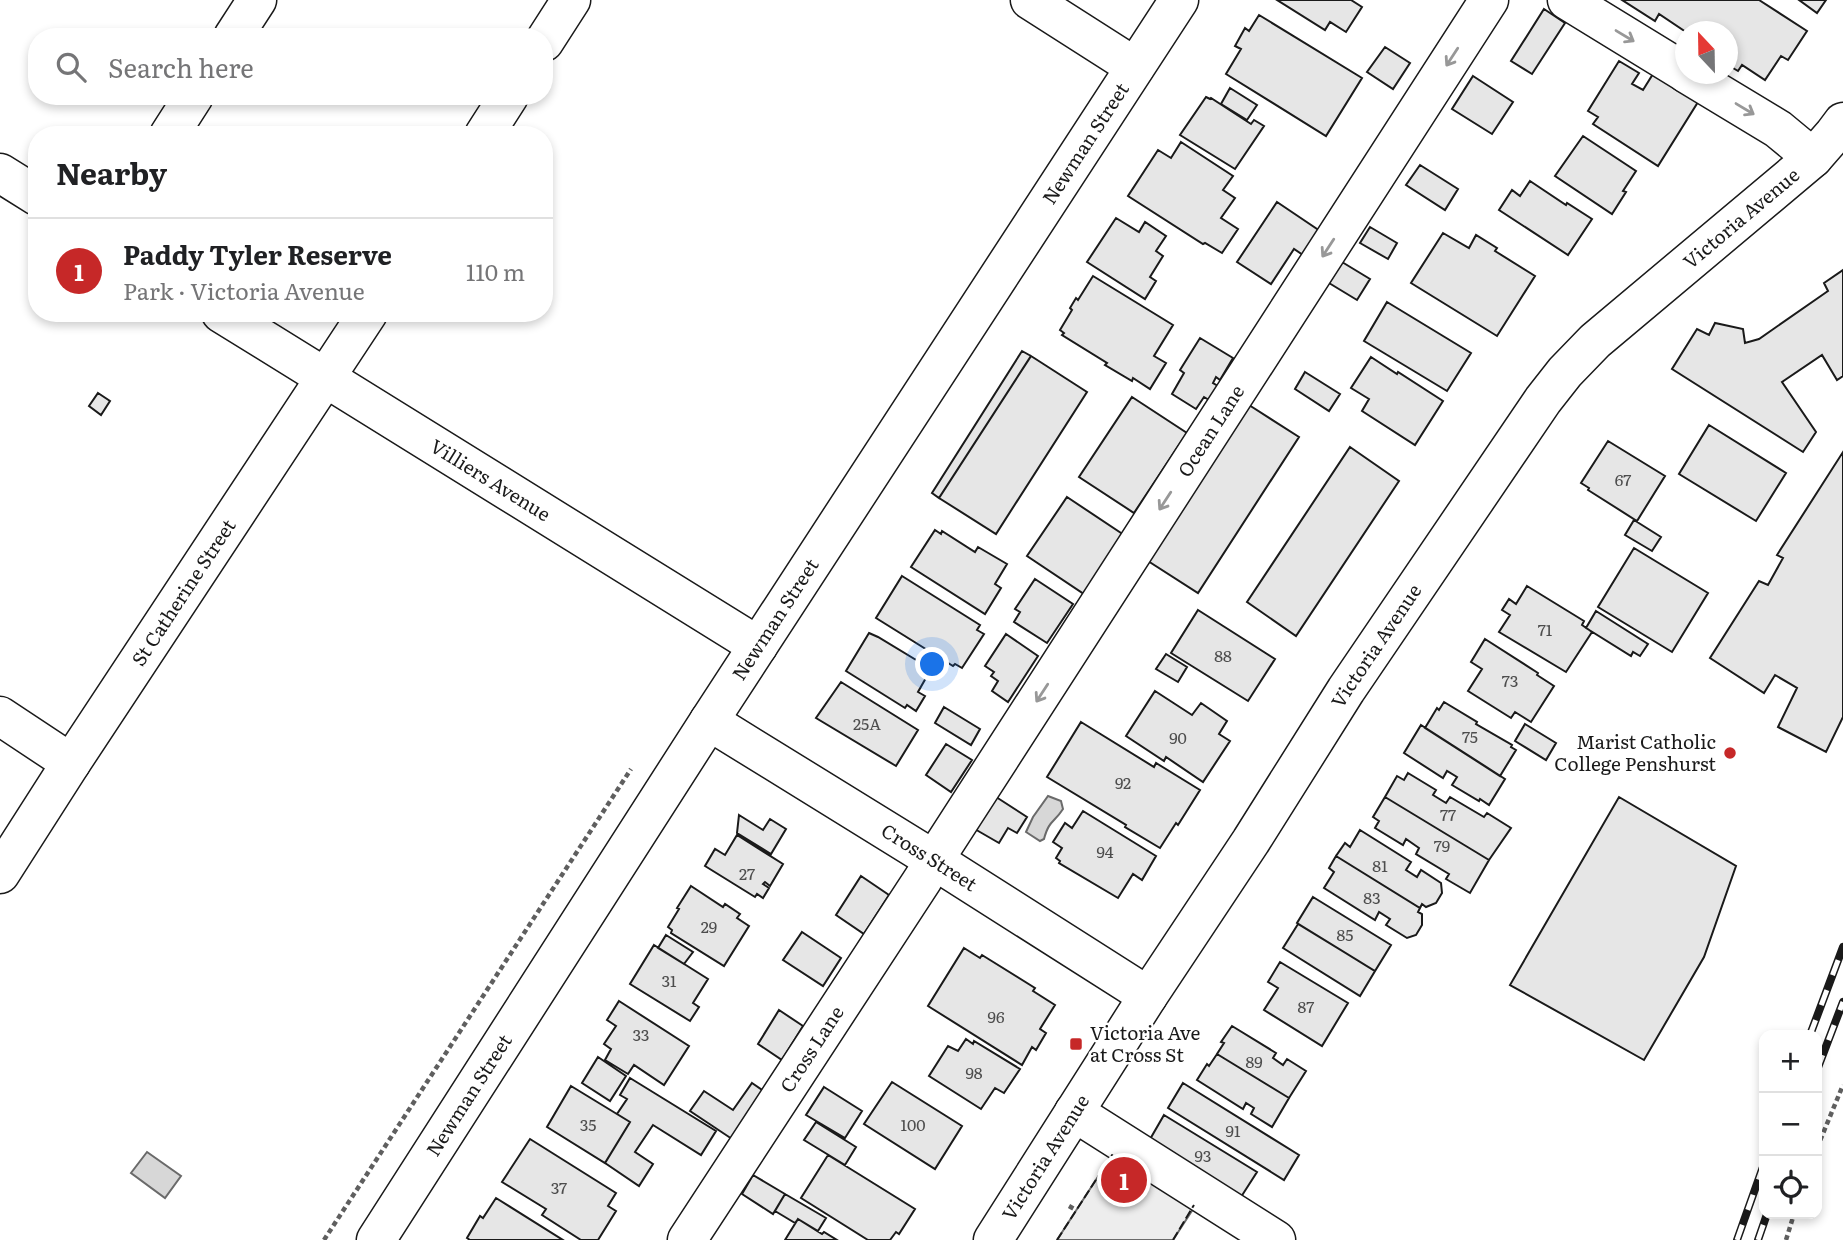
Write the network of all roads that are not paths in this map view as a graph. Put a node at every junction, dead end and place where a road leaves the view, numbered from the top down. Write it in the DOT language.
graph roads {
  1 [pos="257,0"];
  2 [pos="571,0"];
  3 [pos="1030,0"];
  4 [pos="1179,0"];
  5 [pos="1489,0"];
  6 [pos="1567,0"];
  7 [pos="239,28"];
  8 [pos="553,28"];
  9 [pos="1675,66"];
  10 [pos="1135,67"];
  11 [pos="1704,84"];
  12 [pos="188,105"];
  13 [pos="503,105"];
  14 [pos="1843,122"];
  15 [pos="175,126"];
  16 [pos="490,126"];
  17 [pos="1813,158"];
  18 [pos="0,173"];
  19 [pos="28,190"];
  20 [pos="235,322"];
  21 [pos="362,322"];
  22 [pos="326,379"];
  23 [pos="758,646"];
  24 [pos="0,716"];
  25 [pos="709,721"];
  26 [pos="71,763"];
  27 [pos="933,860"];
  28 [pos="0,874"];
  29 [pos="1148,996"];
  30 [pos="1074,1111"];
  31 [pos="376,1240"];
  32 [pos="687,1240"];
  33 [pos="993,1240"];
  34 [pos="1276,1240"];
  1 -- 7 [label="street"];
  2 -- 8 [label="street"];
  3 -- 10 [label="street"];
  4 -- 10 [label="street, Newman Street"];
  5 -- 27 [label="street, Ocean Lane, one-way"];
  6 -- 9 [label="street, one-way"];
  10 -- 23 [label="street, Newman Street"];
  11 -- 17 [label="street, one-way"];
  12 -- 15 [label="street"];
  13 -- 16 [label="street"];
  14 -- 17 [label="street, Victoria Avenue"];
  17 -- 29 [label="street, Victoria Avenue"];
  18 -- 19 [label="street"];
  20 -- 22 [label="street, Villiers Avenue"];
  21 -- 22 [label="street, St Catherine Street"];
  22 -- 23 [label="street, Villiers Avenue"];
  22 -- 26 [label="street, St Catherine Street"];
  23 -- 25 [label="street, Newman Street"];
  24 -- 26 [label="street"];
  25 -- 27 [label="street, Cross Street"];
  25 -- 31 [label="street, Newman Street"];
  26 -- 28 [label="street, St Catherine Street"];
  27 -- 29 [label="street, Cross Street"];
  27 -- 32 [label="street, Cross Lane"];
  29 -- 30 [label="street, Victoria Avenue"];
  30 -- 33 [label="street, Victoria Avenue"];
  30 -- 34 [label="street"];
}
